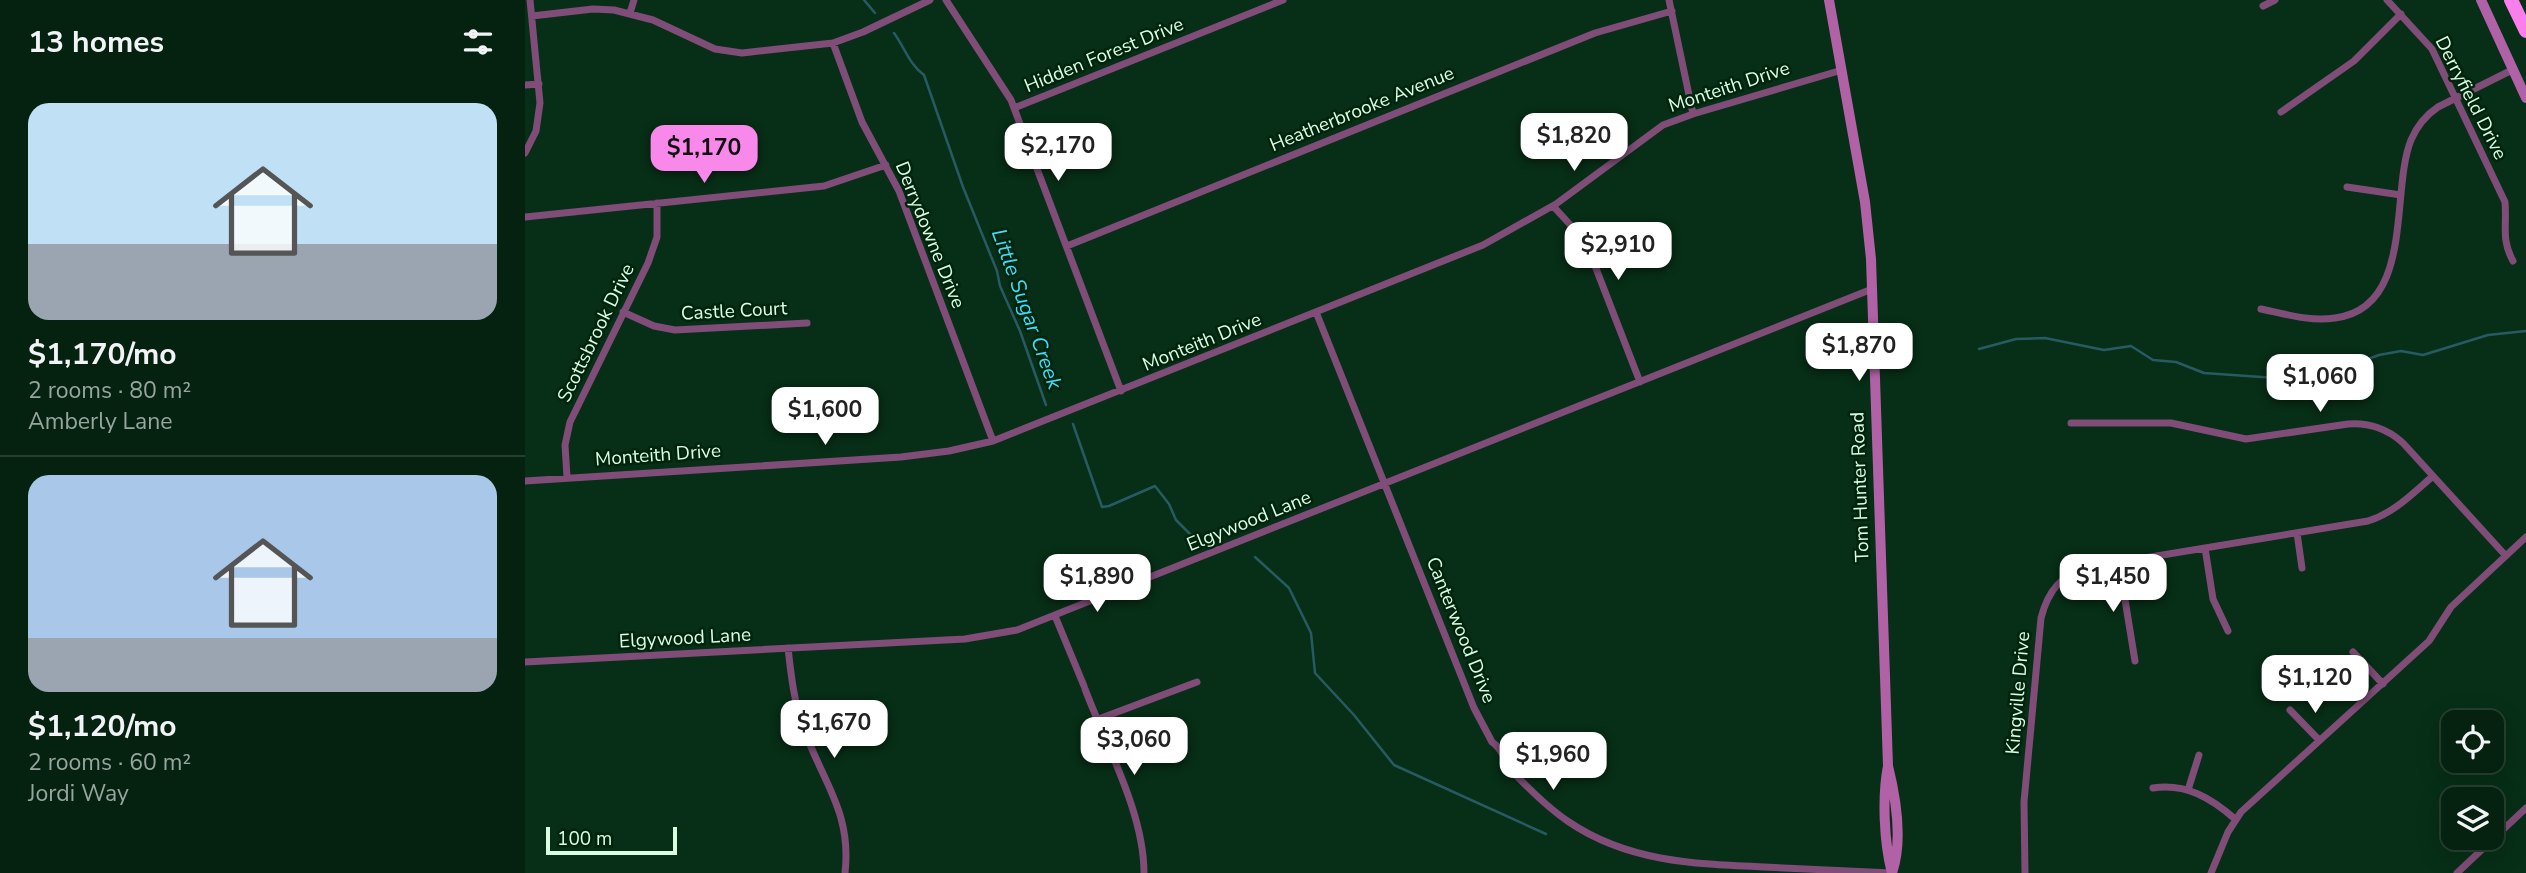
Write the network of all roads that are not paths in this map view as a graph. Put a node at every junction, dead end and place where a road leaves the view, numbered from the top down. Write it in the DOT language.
graph roads {
  1 [pos="530,0"];
  2 [pos="634,0"];
  3 [pos="930,0"];
  4 [pos="946,0"];
  5 [pos="1283,0"];
  6 [pos="1669,0"];
  7 [pos="1829,0"];
  8 [pos="2275,0"];
  9 [pos="2387,0"];
  10 [pos="2481,0"];
  11 [pos="2511,0"];
  12 [pos="2263,6"];
  13 [pos="1672,11"];
  14 [pos="630,13"];
  15 [pos="2401,13"];
  16 [pos="532,16"];
  17 [pos="2526,31"];
  18 [pos="833,44"];
  19 [pos="1842,70"];
  20 [pos="2512,70"];
  21 [pos="539,84"];
  22 [pos="525,85"];
  23 [pos="2456,98"];
  24 [pos="2526,98"];
  25 [pos="1014,108"];
  26 [pos="2281,112"];
  27 [pos="1693,114"];
  28 [pos="525,153"];
  29 [pos="886,165"];
  30 [pos="2347,187"];
  31 [pos="2401,195"];
  32 [pos="656,203"];
  33 [pos="1553,206"];
  34 [pos="525,217"];
  35 [pos="1067,246"];
  36 [pos="2513,261"];
  37 [pos="1872,289"];
  38 [pos="2261,309"];
  39 [pos="623,312"];
  40 [pos="1316,312"];
  41 [pos="807,323"];
  42 [pos="1640,382"];
  43 [pos="1121,391"];
  44 [pos="2071,424"];
  45 [pos="993,441"];
  46 [pos="2433,475"];
  47 [pos="567,477"];
  48 [pos="525,481"];
  49 [pos="1385,484"];
  50 [pos="2297,533"];
  51 [pos="2526,537"];
  52 [pos="2205,548"];
  53 [pos="2505,556"];
  54 [pos="2119,563"];
  55 [pos="2302,568"];
  56 [pos="1055,616"];
  57 [pos="2228,631"];
  58 [pos="788,648"];
  59 [pos="2353,652"];
  60 [pos="2134,661"];
  61 [pos="525,662"];
  62 [pos="1197,682"];
  63 [pos="2383,684"];
  64 [pos="2290,710"];
  65 [pos="1096,720"];
  66 [pos="2319,740"];
  67 [pos="2199,755"];
  68 [pos="2153,788"];
  69 [pos="2188,790"];
  70 [pos="2526,808"];
  71 [pos="2235,819"];
  72 [pos="845,873"];
  73 [pos="1144,873"];
  74 [pos="1892,873"];
  75 [pos="2025,873"];
  76 [pos="2211,873"];
  77 [pos="2457,873"];
  1 -- 16 [label="street"];
  2 -- 14 [label="street"];
  3 -- 18 [label="street"];
  4 -- 25 [label="street"];
  5 -- 25 [label="street, Hidden Forest Drive"];
  6 -- 13 [label="street"];
  7 -- 19 [label="street, Tom Hunter Road"];
  8 -- 12 [label="street"];
  9 -- 15 [label="street, Derryfield Drive"];
  10 -- 20 [label="street"];
  11 -- 17 [label="highway"];
  13 -- 27 [label="street"];
  13 -- 35 [label="street, Heatherbrooke Avenue"];
  14 -- 16 [label="street"];
  14 -- 18 [label="street"];
  15 -- 23 [label="street, Derryfield Drive"];
  15 -- 26 [label="street"];
  16 -- 21 [label="street"];
  18 -- 29 [label="street, Derrydowne Drive"];
  19 -- 27 [label="street, Monteith Drive"];
  19 -- 37 [label="street, Tom Hunter Road"];
  20 -- 23 [label="street"];
  20 -- 24 [label="street"];
  21 -- 22 [label="street"];
  21 -- 28 [label="street"];
  23 -- 31 [label="street"];
  23 -- 36 [label="street, Derryfield Drive"];
  25 -- 35 [label="street"];
  27 -- 33 [label="street, Monteith Drive"];
  29 -- 32 [label="street"];
  29 -- 45 [label="street, Derrydowne Drive"];
  30 -- 31 [label="street"];
  31 -- 38 [label="street"];
  32 -- 34 [label="street"];
  32 -- 39 [label="street, Scottsbrook Drive"];
  33 -- 40 [label="street, Monteith Drive"];
  33 -- 42 [label="street"];
  35 -- 43 [label="street"];
  37 -- 42 [label="street, Elgywood Lane"];
  37 -- 74 [label="street, Tom Hunter Road"];
  39 -- 41 [label="street, Castle Court"];
  39 -- 47 [label="street, Scottsbrook Drive"];
  40 -- 43 [label="street, Monteith Drive"];
  40 -- 49 [label="street, Canterwood Drive"];
  42 -- 49 [label="street, Elgywood Lane"];
  43 -- 45 [label="street, Monteith Drive"];
  44 -- 46 [label="street"];
  45 -- 47 [label="street, Monteith Drive"];
  46 -- 50 [label="street, Kingville Drive"];
  46 -- 53 [label="street"];
  47 -- 48 [label="street, Monteith Drive"];
  49 -- 56 [label="street, Elgywood Lane"];
  49 -- 74 [label="street, Canterwood Drive"];
  50 -- 52 [label="street, Kingville Drive"];
  50 -- 55 [label="street"];
  51 -- 53 [label="street"];
  52 -- 54 [label="street, Kingville Drive"];
  52 -- 57 [label="street"];
  53 -- 63 [label="street"];
  54 -- 60 [label="street"];
  54 -- 75 [label="street, Kingville Drive"];
  56 -- 58 [label="street, Elgywood Lane"];
  56 -- 65 [label="street"];
  58 -- 61 [label="street, Elgywood Lane"];
  58 -- 72 [label="street"];
  59 -- 63 [label="street"];
  62 -- 65 [label="street"];
  63 -- 66 [label="street"];
  64 -- 66 [label="street"];
  65 -- 73 [label="street"];
  66 -- 71 [label="street"];
  67 -- 69 [label="street"];
  68 -- 69 [label="street"];
  69 -- 71 [label="street"];
  70 -- 77 [label="street"];
  71 -- 76 [label="street"];
}
